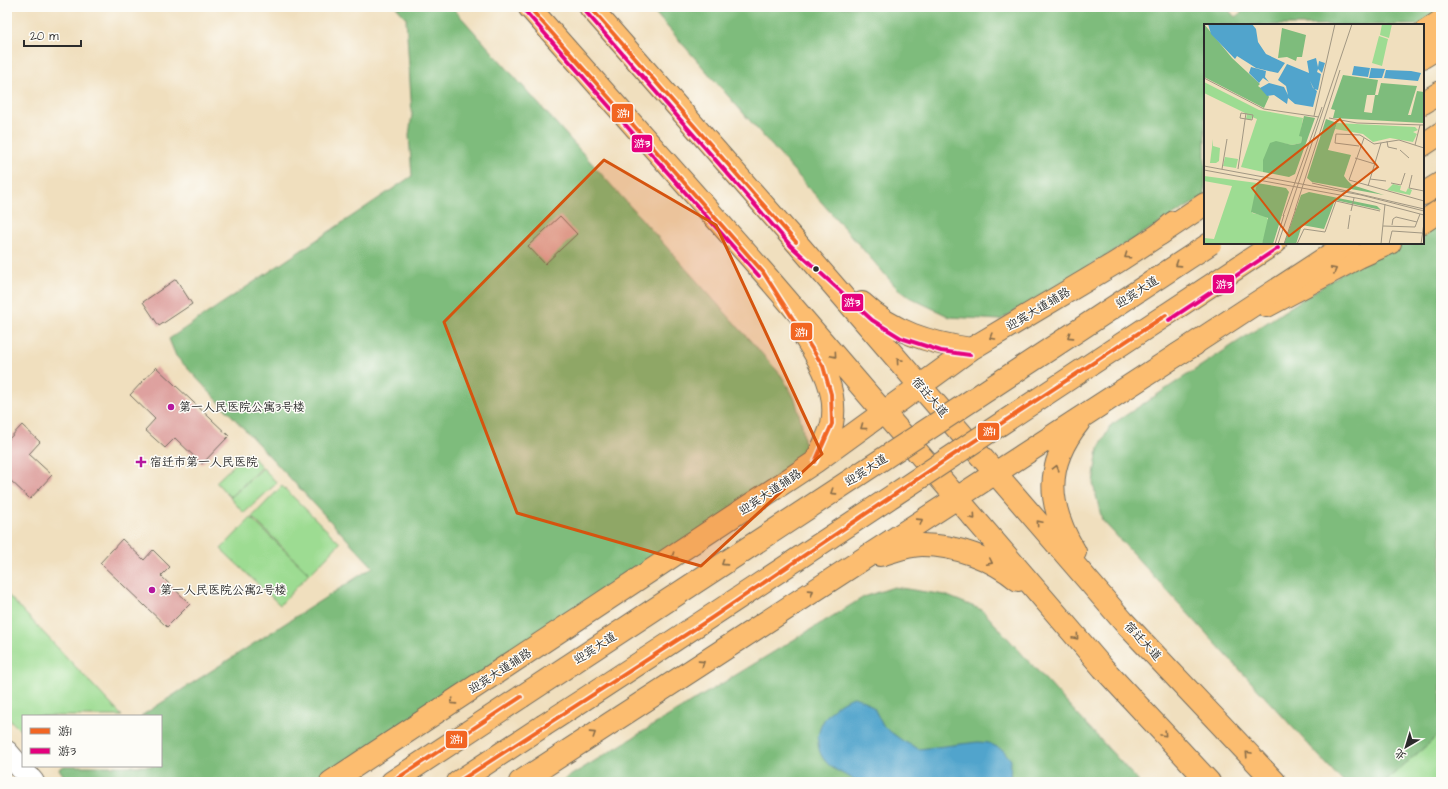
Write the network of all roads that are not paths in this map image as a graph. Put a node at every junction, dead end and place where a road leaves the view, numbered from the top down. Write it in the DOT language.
graph roads {
  1 [pos="529,7"];
  2 [pos="590,7"];
  3 [pos="1441,21"];
  4 [pos="1424,32"];
  5 [pos="1441,46"];
  6 [pos="1424,57"];
  7 [pos="1441,92"];
  8 [pos="1424,103"];
  9 [pos="1441,133"];
  10 [pos="1424,144"];
  11 [pos="1441,183"];
  12 [pos="1424,193"];
  13 [pos="1204,197"];
  14 [pos="1204,205"];
  15 [pos="1441,210"];
  16 [pos="1424,221"];
  17 [pos="1160,234"];
  18 [pos="796,242"];
  19 [pos="1209,244"];
  20 [pos="1273,244"];
  21 [pos="1346,244"];
  22 [pos="1388,244"];
  23 [pos="763,272"];
  24 [pos="971,349"];
  25 [pos="1177,354"];
  26 [pos="920,386"];
  27 [pos="883,412"];
  28 [pos="1084,415"];
  29 [pos="816,462"];
  30 [pos="995,473"];
  31 [pos="956,498"];
  32 [pos="858,562"];
  33 [pos="1099,593"];
  34 [pos="1055,612"];
  35 [pos="7,752"];
  36 [pos="33,782"];
  37 [pos="331,782"];
  38 [pos="392,782"];
  39 [pos="458,782"];
  40 [pos="520,782"];
  41 [pos="1209,782"];
  42 [pos="1275,782"];
  1 -- 23 [label="main road"];
  2 -- 18 [label="main road, 宿迁大道"];
  3 -- 4 [label="main road"];
  5 -- 6 [label="main road"];
  7 -- 8 [label="main road"];
  9 -- 10 [label="main road"];
  11 -- 12 [label="main road"];
  13 -- 17 [label="main road, 迎宾大道辅路"];
  14 -- 17 [label="main road"];
  15 -- 16 [label="main road"];
  17 -- 24 [label="main road, 迎宾大道辅路, one-way"];
  18 -- 24 [label="main road"];
  26 -- 18 [label="main road, 宿迁大道, one-way"];
  19 -- 38 [label="main road, 迎宾大道, one-way, bridge"];
  20 -- 39 [label="main road, bridge"];
  21 -- 25 [label="main road"];
  25 -- 22 [label="main road, one-way"];
  23 -- 27 [label="main road, one-way"];
  23 -- 29 [label="main road"];
  24 -- 26 [label="main road, 迎宾大道辅路"];
  25 -- 28 [label="main road"];
  26 -- 27 [label="main road, 迎宾大道辅路"];
  26 -- 30 [label="main road, 宿迁大道"];
  27 -- 29 [label="main road, 迎宾大道辅路, one-way"];
  27 -- 31 [label="main road"];
  28 -- 30 [label="main road"];
  33 -- 28 [label="main road, one-way"];
  29 -- 37 [label="main road, 迎宾大道辅路, one-way"];
  30 -- 31 [label="main road"];
  33 -- 30 [label="main road, 宿迁大道, one-way"];
  32 -- 31 [label="main road, one-way"];
  31 -- 34 [label="main road, one-way"];
  32 -- 34 [label="main road, one-way"];
  40 -- 32 [label="main road, one-way"];
  42 -- 33 [label="main road, 宿迁大道, one-way"];
  34 -- 41 [label="main road, one-way"];
  35 -- 36 [label="street"];
}
